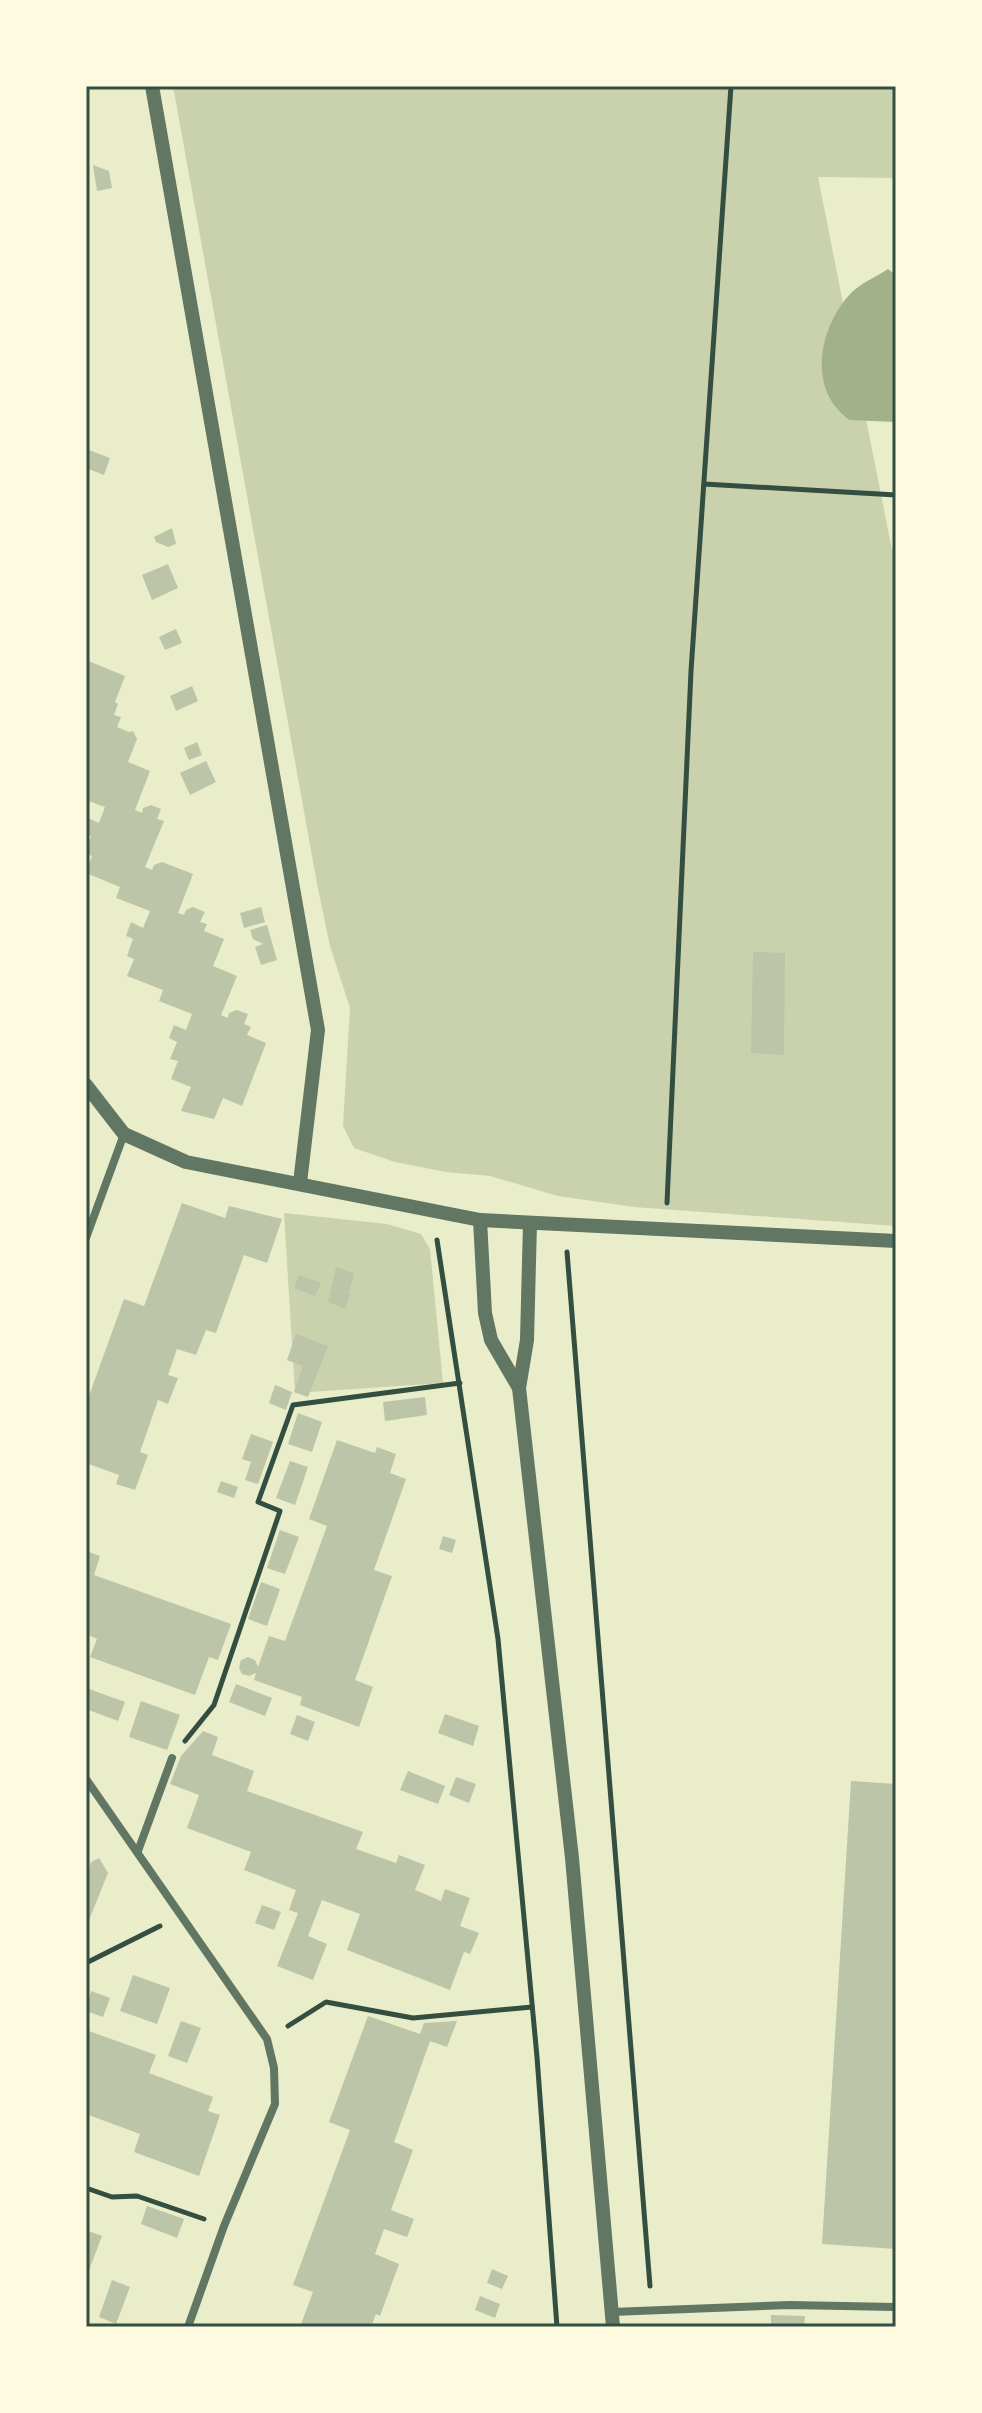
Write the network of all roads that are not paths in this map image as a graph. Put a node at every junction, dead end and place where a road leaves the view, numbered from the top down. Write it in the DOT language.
graph roads {
  1 [pos="152,86"];
  2 [pos="86,1085"];
  3 [pos="124,1134"];
  4 [pos="300,1183"];
  5 [pos="480,1220"];
  6 [pos="530,1223"];
  7 [pos="86,1238"];
  8 [pos="896,1241"];
  9 [pos="519,1388"];
  10 [pos="172,1758"];
  11 [pos="86,1779"];
  12 [pos="138,1851"];
  13 [pos="896,2307"];
  14 [pos="613,2320"];
  15 [pos="188,2327"];
  1 -- 4 [label="street"];
  2 -- 3 [label="street"];
  3 -- 4 [label="street"];
  3 -- 7 [label="street"];
  4 -- 5 [label="street"];
  5 -- 6 [label="street"];
  5 -- 9 [label="street"];
  6 -- 8 [label="street"];
  6 -- 9 [label="street"];
  9 -- 14 [label="street"];
  10 -- 12 [label="street"];
  11 -- 12 [label="street"];
  12 -- 15 [label="street"];
  13 -- 14 [label="street"];
}
